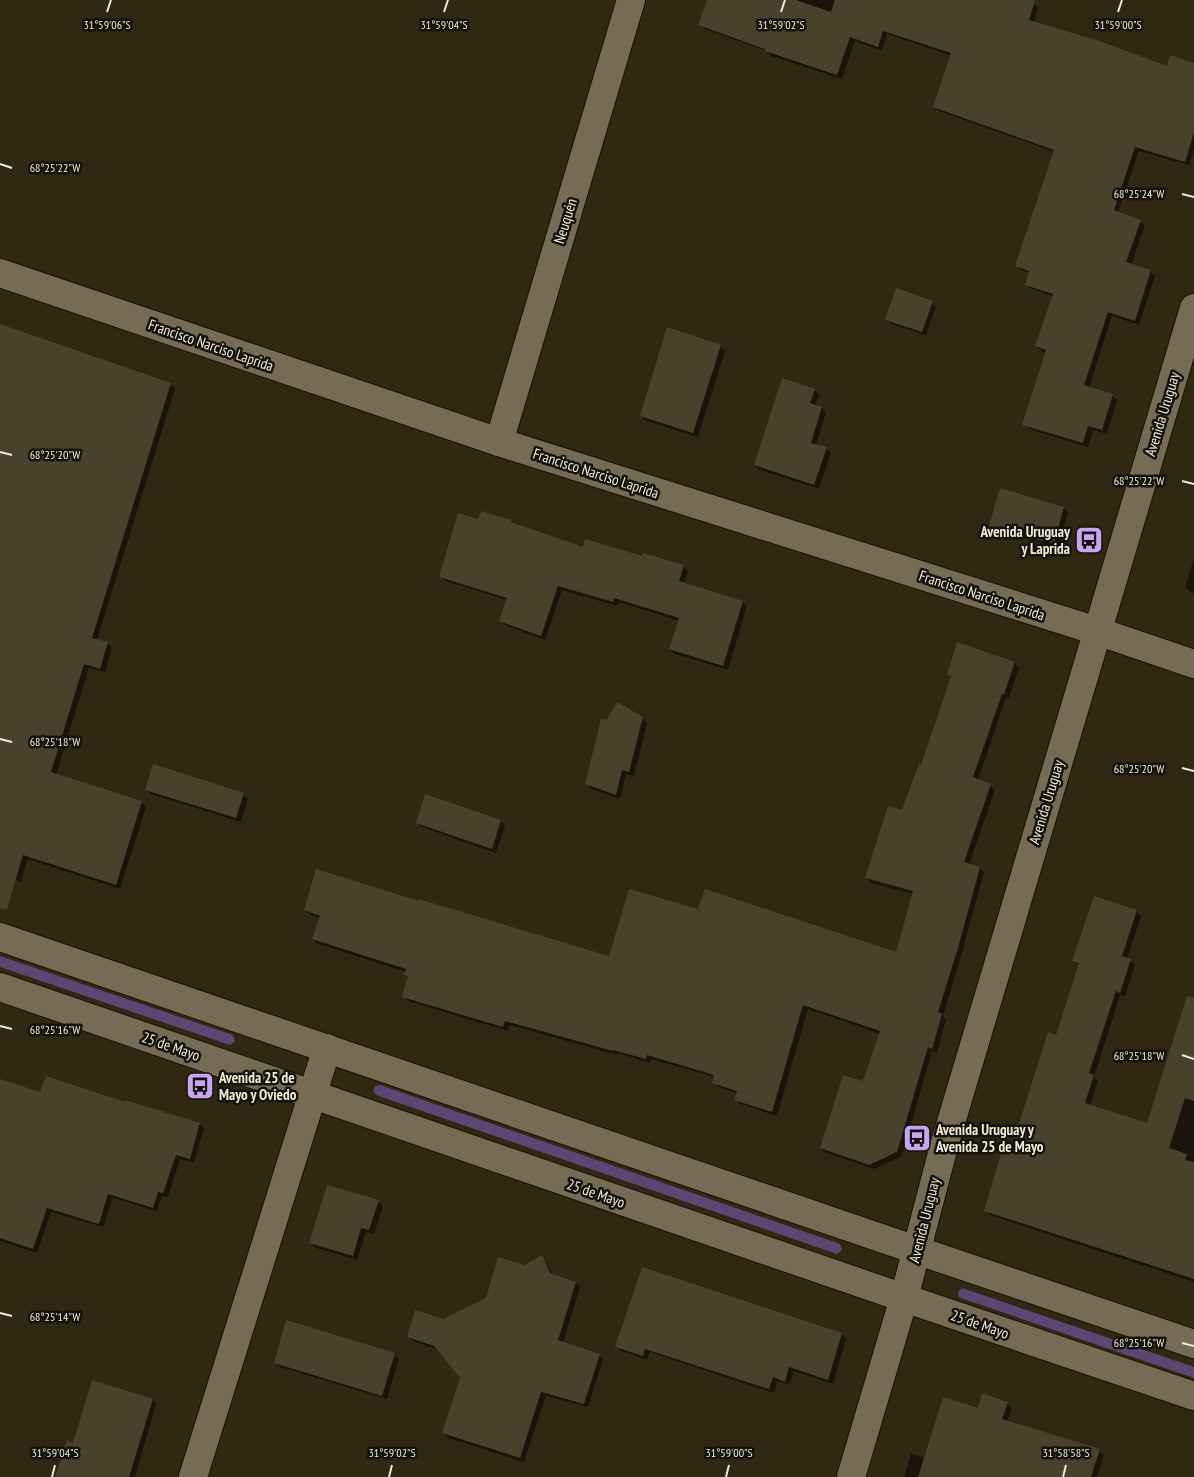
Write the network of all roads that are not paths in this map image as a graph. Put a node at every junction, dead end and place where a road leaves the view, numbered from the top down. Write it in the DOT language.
graph roads {
  1 [pos="631,0"];
  2 [pos="0,273"];
  3 [pos="1194,308"];
  4 [pos="499,442"];
  5 [pos="1098,632"];
  6 [pos="1194,664"];
  7 [pos="0,936"];
  8 [pos="0,987"];
  9 [pos="327,1048"];
  10 [pos="313,1095"];
  11 [pos="916,1250"];
  12 [pos="904,1298"];
  13 [pos="1194,1344"];
  14 [pos="1194,1396"];
  15 [pos="193,1477"];
  16 [pos="851,1477"];
  1 -- 4 [label="street, Neuquén"];
  2 -- 4 [label="street, Francisco Narciso Laprida"];
  3 -- 5 [label="street, Avenida Uruguay"];
  4 -- 5 [label="street, Francisco Narciso Laprida"];
  5 -- 6 [label="street, Francisco Narciso Laprida"];
  5 -- 11 [label="street, Avenida Uruguay"];
  7 -- 9 [label="street"];
  8 -- 10 [label="street, 25 de Mayo"];
  9 -- 10 [label="street"];
  9 -- 11 [label="street"];
  10 -- 12 [label="street, 25 de Mayo"];
  10 -- 15 [label="street"];
  11 -- 12 [label="street, Avenida Uruguay"];
  11 -- 13 [label="street"];
  12 -- 14 [label="street, 25 de Mayo"];
  12 -- 16 [label="street, Avenida Uruguay"];
}
